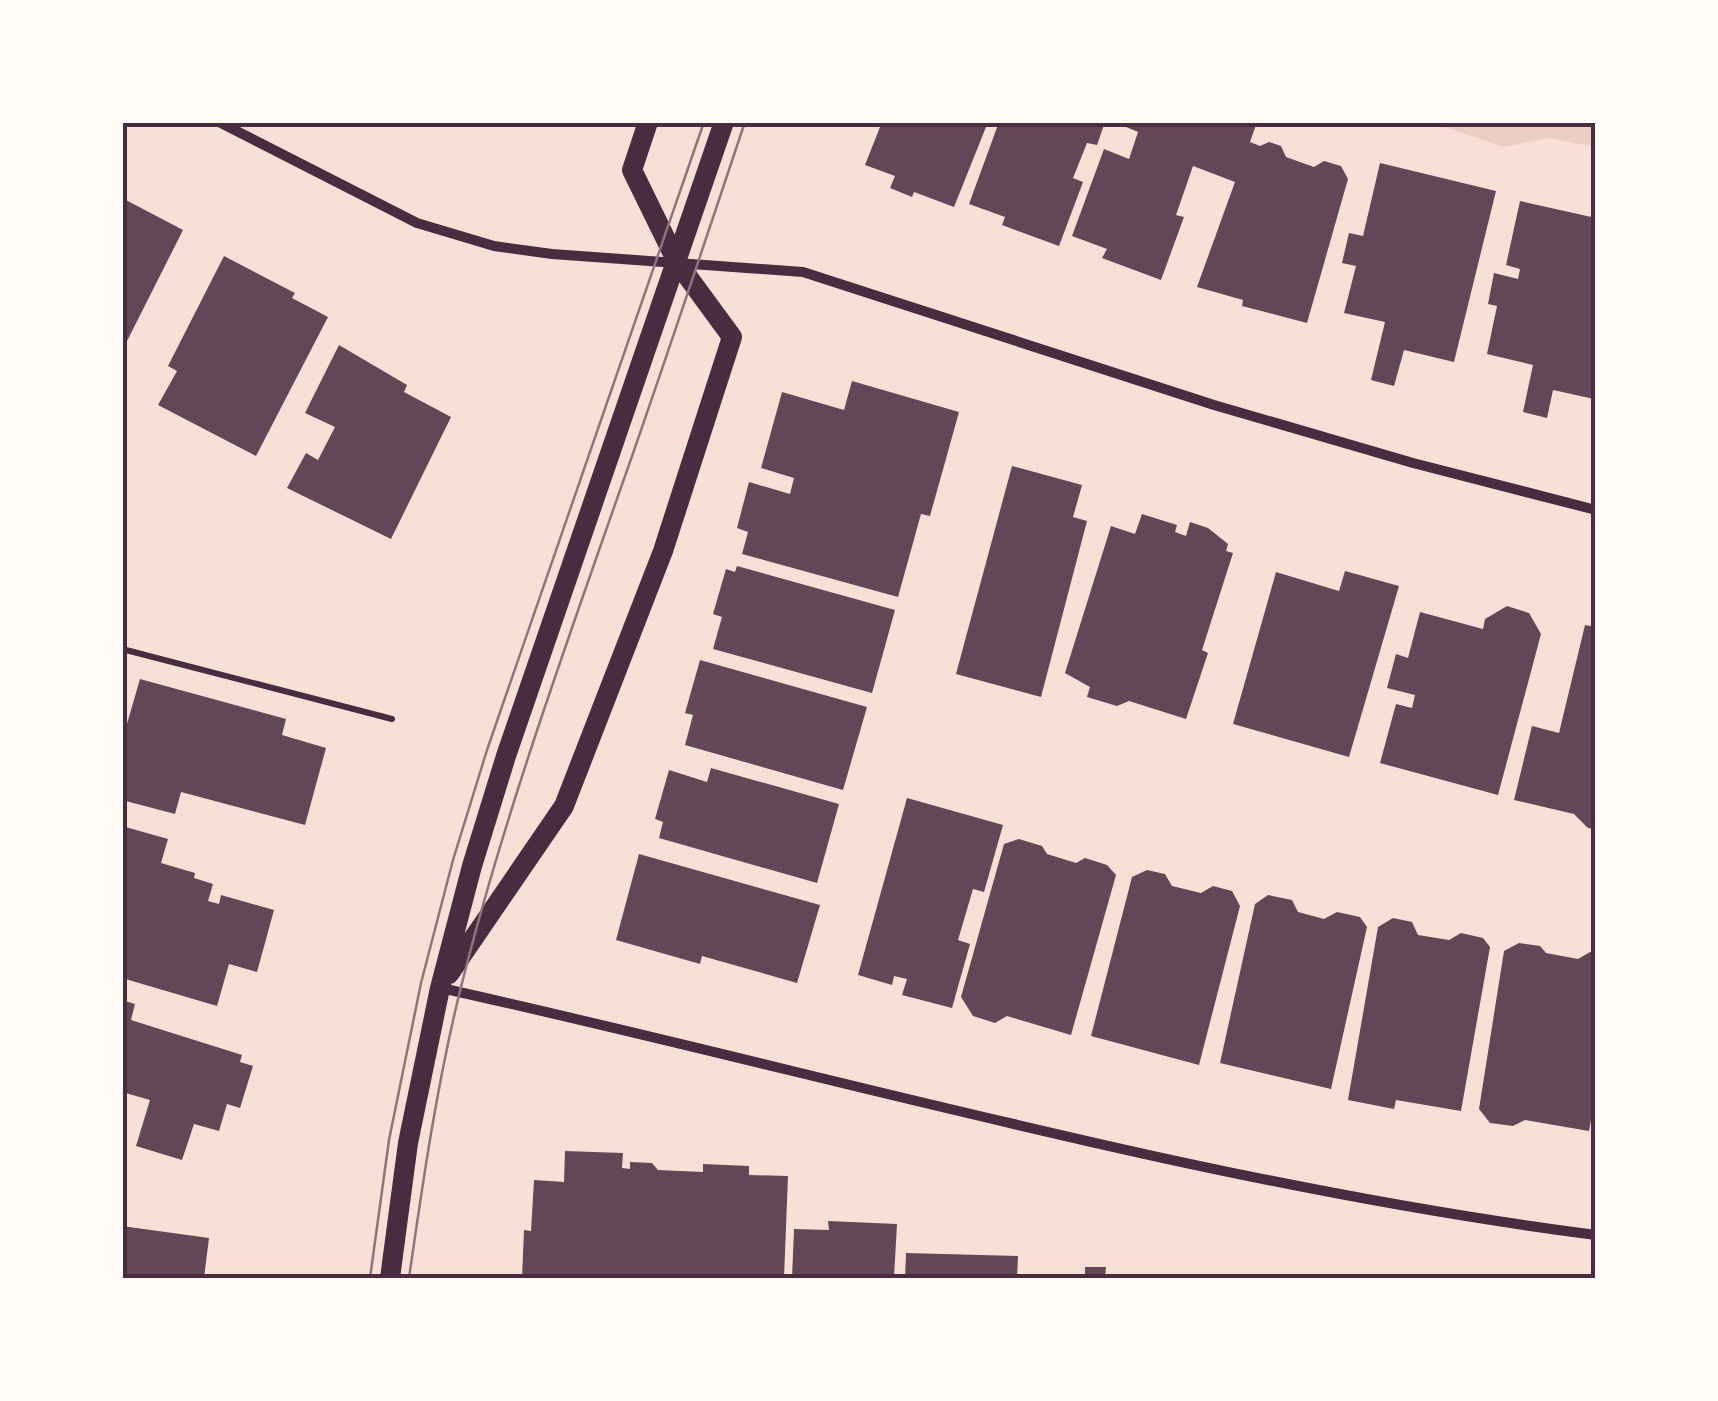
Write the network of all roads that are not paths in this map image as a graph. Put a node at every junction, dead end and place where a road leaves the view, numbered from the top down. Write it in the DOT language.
graph roads {
  1 [pos="219,122"];
  2 [pos="648,122"];
  3 [pos="724,122"];
  4 [pos="677,262"];
  5 [pos="1596,510"];
  6 [pos="440,988"];
  7 [pos="1596,1235"];
  8 [pos="390,1278"];
  1 -- 4 [label="street"];
  2 -- 4 [label="main road"];
  3 -- 4 [label="main road"];
  4 -- 5 [label="street"];
  4 -- 6 [label="main road"];
  4 -- 6 [label="main road"];
  6 -- 7 [label="street"];
  6 -- 8 [label="main road"];
}
